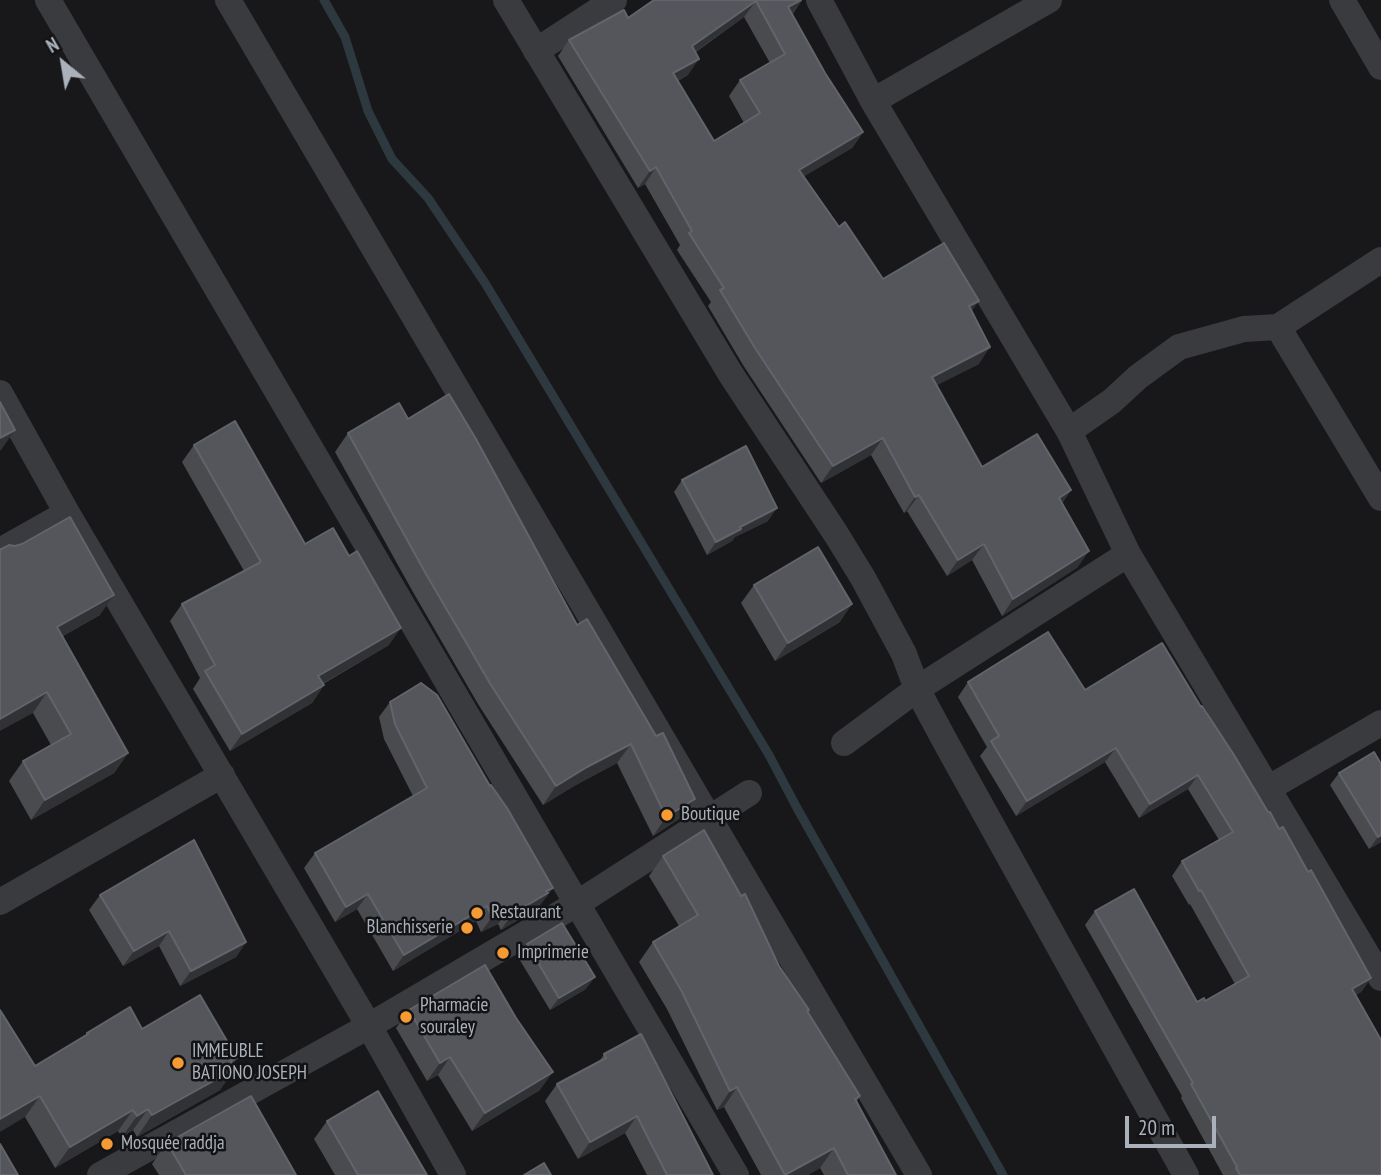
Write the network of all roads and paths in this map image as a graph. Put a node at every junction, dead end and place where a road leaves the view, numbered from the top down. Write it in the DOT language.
graph roads {
  1 [pos="48,0"];
  2 [pos="228,0"];
  3 [pos="506,0"];
  4 [pos="614,0"];
  5 [pos="819,0"];
  6 [pos="1049,0"];
  7 [pos="1342,0"];
  8 [pos="536,51"];
  9 [pos="1381,67"];
  10 [pos="873,101"];
  11 [pos="1381,260"];
  12 [pos="1278,327"];
  13 [pos="0,393"];
  14 [pos="1069,430"];
  15 [pos="1381,498"];
  16 [pos="67,513"];
  17 [pos="0,551"];
  18 [pos="1128,554"];
  19 [pos="917,689"];
  20 [pos="1381,723"];
  21 [pos="844,743"];
  22 [pos="222,775"];
  23 [pos="1269,788"];
  24 [pos="748,793"];
  25 [pos="709,819"];
  26 [pos="0,902"];
  27 [pos="578,903"];
  28 [pos="1381,978"];
  29 [pos="369,1026"];
  30 [pos="129,1168"];
  31 [pos="100,1175"];
  32 [pos="453,1175"];
  33 [pos="736,1175"];
  34 [pos="919,1175"];
  35 [pos="1186,1175"];
  1 -- 27 [label="street"];
  2 -- 25 [label="street"];
  3 -- 8 [label="street"];
  4 -- 8 [label="street"];
  5 -- 10 [label="street"];
  6 -- 10 [label="street"];
  7 -- 9 [label="street"];
  8 -- 19 [label="street"];
  10 -- 14 [label="street"];
  11 -- 12 [label="street"];
  12 -- 14 [label="street"];
  12 -- 15 [label="street"];
  13 -- 16 [label="street"];
  14 -- 18 [label="street"];
  16 -- 17 [label="street"];
  16 -- 22 [label="street"];
  18 -- 19 [label="street"];
  18 -- 23 [label="street"];
  19 -- 21 [label="street"];
  19 -- 35 [label="street"];
  20 -- 23 [label="street"];
  22 -- 26 [label="street"];
  22 -- 29 [label="street"];
  23 -- 28 [label="street"];
  24 -- 25 [label="street"];
  25 -- 27 [label="street"];
  25 -- 34 [label="street"];
  27 -- 29 [label="street"];
  27 -- 33 [label="street"];
  29 -- 30 [label="street"];
  29 -- 32 [label="street"];
  30 -- 31 [label="street"];
}
